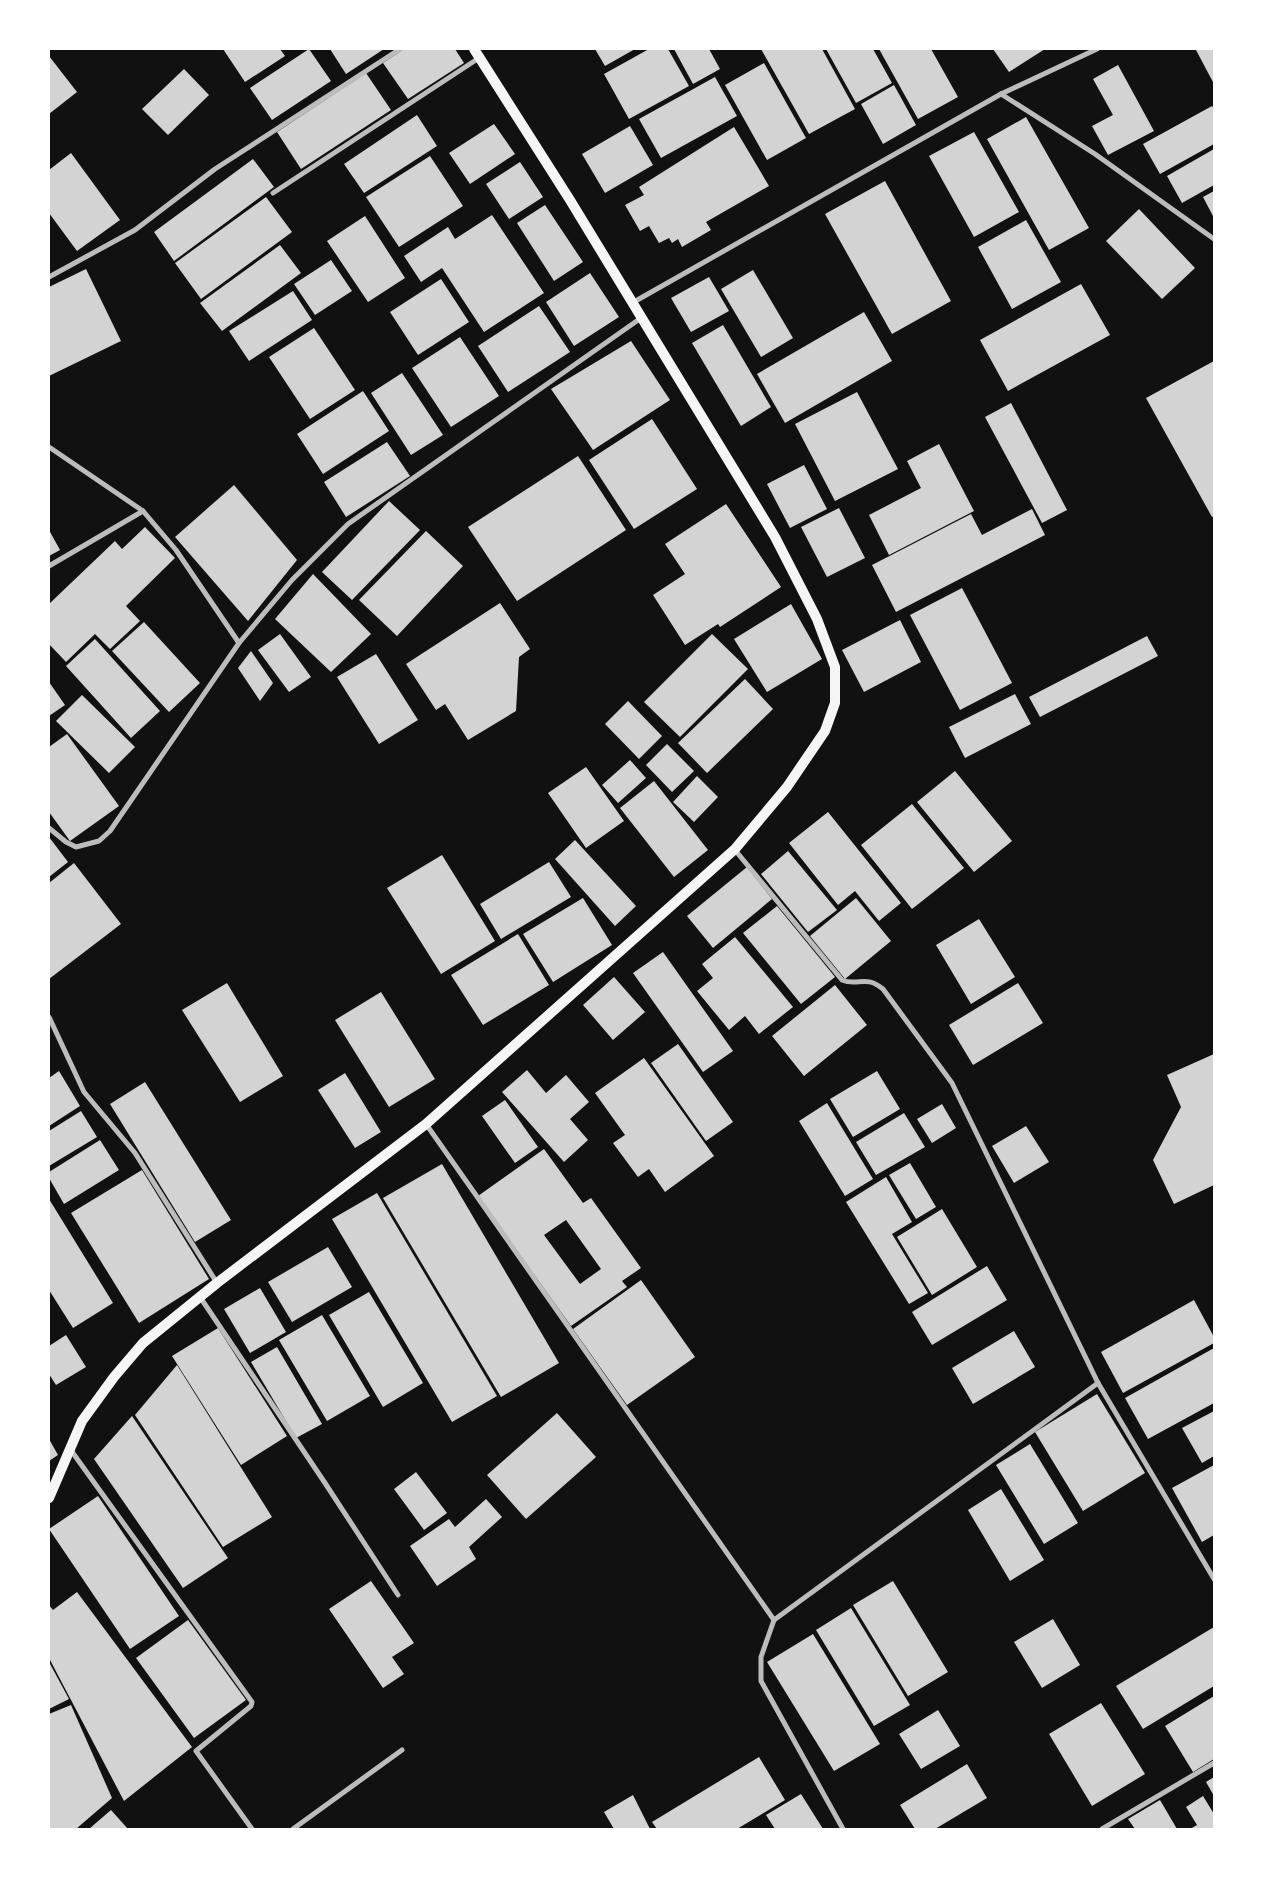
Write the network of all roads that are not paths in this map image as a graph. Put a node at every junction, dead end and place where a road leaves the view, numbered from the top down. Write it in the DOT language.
graph roads {
  1 [pos="400,49"];
  2 [pos="1096,49"];
  3 [pos="477,53"];
  4 [pos="1001,94"];
  5 [pos="273,193"];
  6 [pos="1214,239"];
  7 [pos="49,277"];
  8 [pos="632,303"];
  9 [pos="641,318"];
  10 [pos="49,447"];
  11 [pos="143,511"];
  12 [pos="49,566"];
  13 [pos="239,643"];
  14 [pos="49,828"];
  15 [pos="734,849"];
  16 [pos="49,1017"];
  17 [pos="426,1124"];
  18 [pos="217,1283"];
  19 [pos="200,1297"];
  20 [pos="1098,1383"];
  21 [pos="70,1449"];
  22 [pos="49,1498"];
  23 [pos="1214,1579"];
  24 [pos="398,1595"];
  25 [pos="774,1620"];
  26 [pos="402,1750"];
  27 [pos="1214,1764"];
  28 [pos="252,1829"];
  29 [pos="293,1829"];
  30 [pos="843,1829"];
  31 [pos="1102,1829"];
  1 -- 7 [label="street"];
  2 -- 4 [label="street"];
  3 -- 5 [label="street"];
  3 -- 8 [label="main road"];
  4 -- 6 [label="street"];
  4 -- 8 [label="street"];
  8 -- 9 [label="main road"];
  9 -- 13 [label="street"];
  9 -- 15 [label="main road"];
  10 -- 11 [label="street"];
  11 -- 12 [label="street"];
  11 -- 13 [label="street"];
  13 -- 14 [label="street"];
  15 -- 17 [label="main road"];
  15 -- 20 [label="street"];
  16 -- 18 [label="street"];
  17 -- 18 [label="main road"];
  17 -- 25 [label="street"];
  18 -- 19 [label="main road"];
  19 -- 21 [label="main road"];
  19 -- 24 [label="street"];
  20 -- 23 [label="street"];
  20 -- 25 [label="street"];
  21 -- 22 [label="main road"];
  21 -- 28 [label="street"];
  25 -- 30 [label="street"];
  26 -- 29 [label="street"];
  27 -- 31 [label="street"];
}
